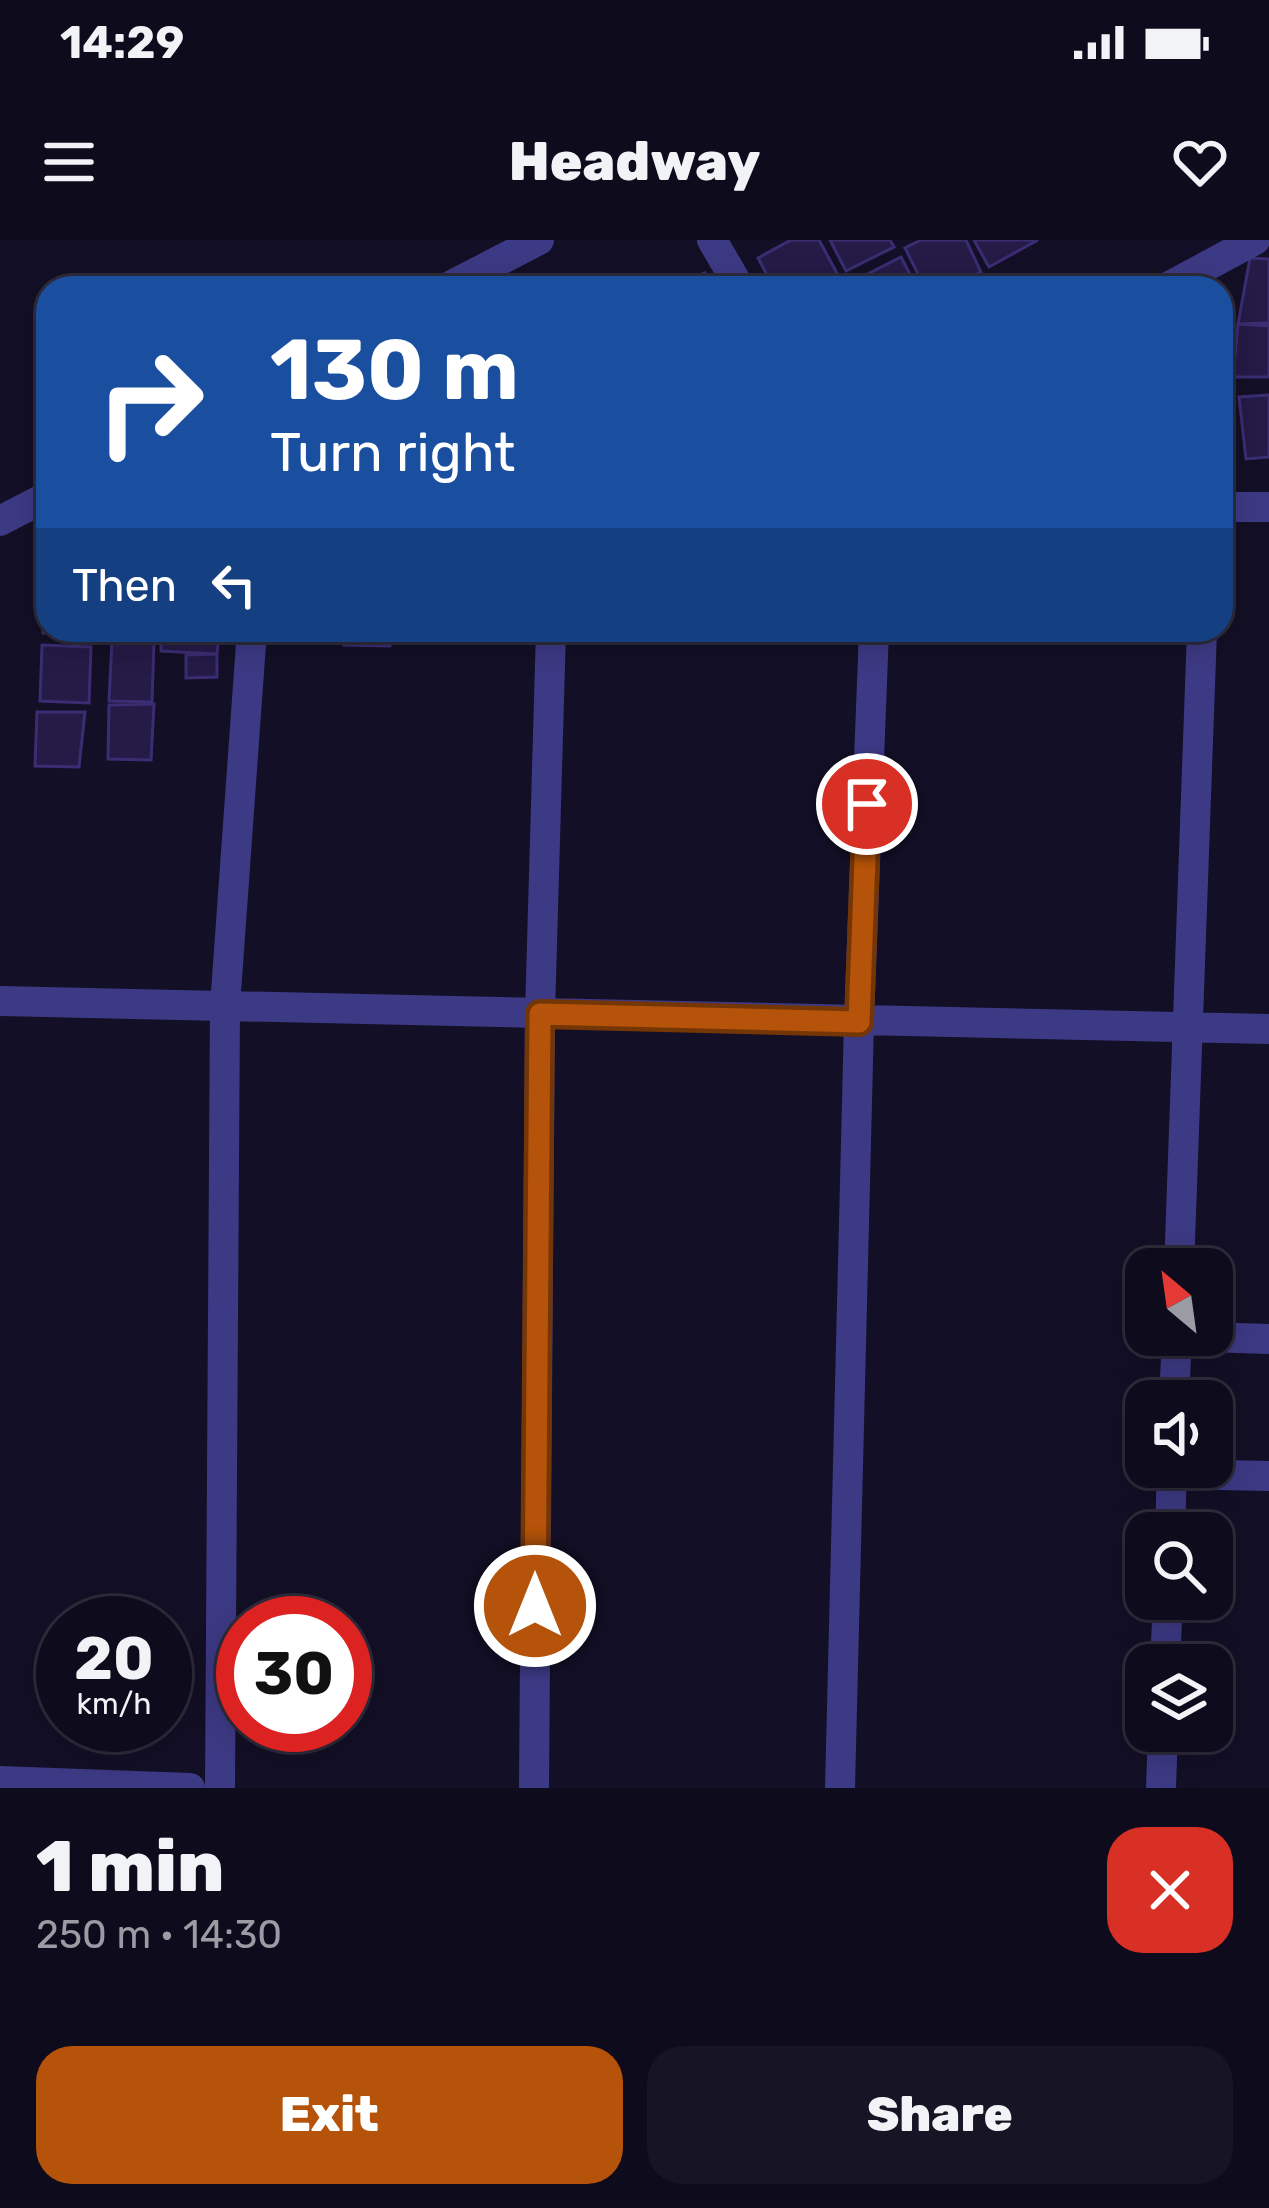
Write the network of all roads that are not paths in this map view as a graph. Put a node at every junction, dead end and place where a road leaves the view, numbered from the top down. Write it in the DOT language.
graph roads {
  1 [pos="539,240"];
  2 [pos="712,240"];
  3 [pos="1255,240"];
  4 [pos="469,276"];
  5 [pos="733,276"];
  6 [pos="1208,276"];
  7 [pos="36,502"];
  8 [pos="1233,507"];
  9 [pos="1269,507"];
  10 [pos="0,521"];
  11 [pos="251,642"];
  12 [pos="551,642"];
  13 [pos="874,642"];
  14 [pos="1202,642"];
  15 [pos="0,1001"];
  16 [pos="225,1006"];
  17 [pos="540,1014"];
  18 [pos="859,1022"];
  19 [pos="1187,1028"];
  20 [pos="1269,1029"];
  21 [pos="1180,1248"];
  22 [pos="1233,1338"];
  23 [pos="1269,1339"];
  24 [pos="1233,1474"];
  25 [pos="1269,1476"];
  26 [pos="1162,1752"];
  27 [pos="0,1781"];
  28 [pos="94,1786"];
  29 [pos="190,1788"];
  30 [pos="220,1788"];
  31 [pos="534,1788"];
  32 [pos="840,1788"];
  33 [pos="1161,1788"];
  1 -- 4 [label="street"];
  2 -- 5 [label="street"];
  3 -- 6 [label="street"];
  7 -- 10 [label="street"];
  8 -- 9 [label="street"];
  11 -- 16 [label="street"];
  12 -- 17 [label="street"];
  13 -- 18 [label="street"];
  14 -- 19 [label="street"];
  15 -- 16 [label="street"];
  16 -- 17 [label="street"];
  16 -- 30 [label="street"];
  17 -- 18 [label="street"];
  17 -- 31 [label="street"];
  18 -- 19 [label="street"];
  18 -- 32 [label="street"];
  19 -- 20 [label="street"];
  19 -- 21 [label="street"];
  22 -- 23 [label="street"];
  24 -- 25 [label="street"];
  26 -- 33 [label="street"];
  27 -- 28 [label="street"];
  28 -- 29 [label="street"];
}
